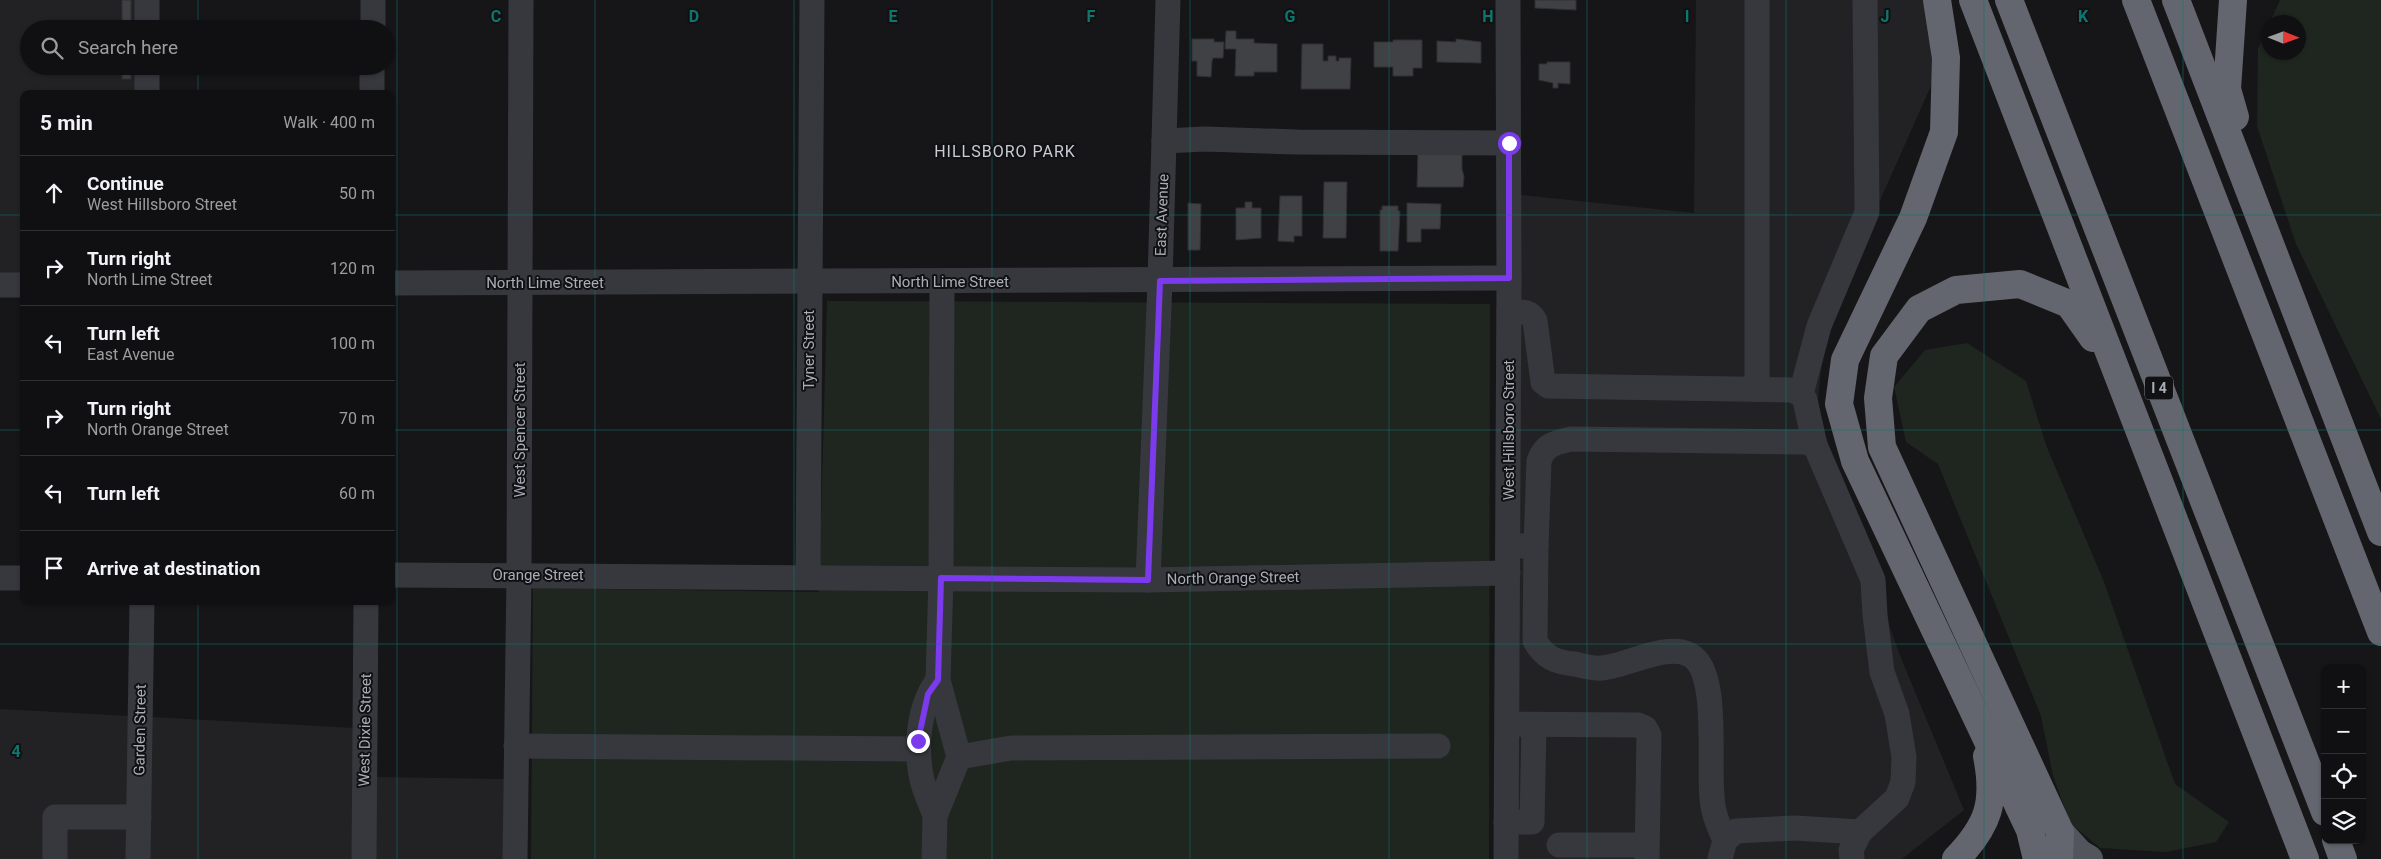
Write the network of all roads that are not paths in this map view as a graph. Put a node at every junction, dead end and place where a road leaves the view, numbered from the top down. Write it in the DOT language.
graph roads {
  1 [pos="147,0"];
  2 [pos="373,0"];
  3 [pos="521,0"];
  4 [pos="812,0"];
  5 [pos="1168,0"];
  6 [pos="1508,0"];
  7 [pos="1757,0"];
  8 [pos="1865,0"];
  9 [pos="1937,0"];
  10 [pos="1973,0"];
  11 [pos="2009,0"];
  12 [pos="2136,0"];
  13 [pos="2176,0"];
  14 [pos="2233,0"];
  15 [pos="147,20"];
  16 [pos="373,20"];
  17 [pos="147,75"];
  18 [pos="372,75"];
  19 [pos="147,90"];
  20 [pos="372,90"];
  21 [pos="1164,141"];
  22 [pos="1509,143"];
  23 [pos="2273,253"];
  24 [pos="1509,278"];
  25 [pos="1160,281"];
  26 [pos="942,282"];
  27 [pos="395,283"];
  28 [pos="520,283"];
  29 [pos="810,283"];
  30 [pos="20,284"];
  31 [pos="0,285"];
  32 [pos="1509,312"];
  33 [pos="2116,370"];
  34 [pos="1757,389"];
  35 [pos="1801,394"];
  36 [pos="1815,445"];
  37 [pos="2381,532"];
  38 [pos="1508,546"];
  39 [pos="1536,546"];
  40 [pos="1508,573"];
  41 [pos="395,575"];
  42 [pos="519,575"];
  43 [pos="808,577"];
  44 [pos="0,578"];
  45 [pos="20,578"];
  46 [pos="941,578"];
  47 [pos="1148,580"];
  48 [pos="142,605"];
  49 [pos="366,605"];
  50 [pos="2381,632"];
  51 [pos="938,680"];
  52 [pos="1979,720"];
  53 [pos="1507,724"];
  54 [pos="1534,725"];
  55 [pos="918,741"];
  56 [pos="516,746"];
  57 [pos="1438,746"];
  58 [pos="959,757"];
  59 [pos="2321,802"];
  60 [pos="935,816"];
  61 [pos="139,817"];
  62 [pos="1506,822"];
  63 [pos="1532,822"];
  64 [pos="1860,832"];
  65 [pos="2060,832"];
  66 [pos="2337,844"];
  67 [pos="1722,849"];
  68 [pos="1559,852"];
  69 [pos="1647,852"];
  70 [pos="55,859"];
  71 [pos="138,859"];
  72 [pos="364,859"];
  73 [pos="515,859"];
  74 [pos="934,859"];
  75 [pos="1506,859"];
  76 [pos="1852,859"];
  77 [pos="1956,859"];
  78 [pos="2037,859"];
  79 [pos="2059,859"];
  80 [pos="2089,859"];
  81 [pos="2305,859"];
  82 [pos="2343,859"];
  1 -- 15 [label="street"];
  2 -- 16 [label="street"];
  3 -- 28 [label="street, West Spencer Street"];
  4 -- 29 [label="street, Tyner Street"];
  5 -- 21 [label="street, East Avenue"];
  6 -- 22 [label="street, West Hillsboro Street"];
  7 -- 34 [label="street"];
  8 -- 35 [label="street"];
  9 -- 52 [label="highway"];
  10 -- 33 [label="highway"];
  11 -- 59 [label="highway, I 4"];
  12 -- 50 [label="highway"];
  13 -- 23 [label="highway"];
  14 -- 23 [label="highway"];
  17 -- 19 [label="street"];
  18 -- 20 [label="street"];
  21 -- 22 [label="street"];
  21 -- 25 [label="street, East Avenue"];
  22 -- 24 [label="street, West Hillsboro Street"];
  23 -- 37 [label="highway"];
  24 -- 25 [label="street, North Lime Street"];
  24 -- 32 [label="street, West Hillsboro Street"];
  25 -- 26 [label="street, North Lime Street"];
  25 -- 47 [label="street, East Avenue"];
  26 -- 29 [label="street, North Lime Street"];
  26 -- 46 [label="street"];
  27 -- 28 [label="street, North Lime Street"];
  28 -- 29 [label="street, North Lime Street"];
  28 -- 42 [label="street, West Spencer Street"];
  29 -- 43 [label="street, Tyner Street"];
  30 -- 31 [label="street"];
  32 -- 34 [label="street"];
  32 -- 38 [label="street, West Hillsboro Street"];
  33 -- 65 [label="highway"];
  33 -- 81 [label="highway"];
  34 -- 35 [label="street"];
  35 -- 36 [label="street"];
  36 -- 39 [label="street"];
  36 -- 64 [label="street"];
  38 -- 39 [label="street"];
  38 -- 40 [label="street, West Hillsboro Street"];
  39 -- 67 [label="street"];
  40 -- 47 [label="street, North Orange Street"];
  40 -- 53 [label="street, West Hillsboro Street"];
  41 -- 42 [label="street, Orange Street"];
  42 -- 43 [label="street, Orange Street"];
  42 -- 56 [label="street, West Spencer Street"];
  43 -- 46 [label="street, North Orange Street"];
  44 -- 45 [label="street"];
  46 -- 47 [label="street, North Orange Street"];
  46 -- 51 [label="street"];
  48 -- 61 [label="street, Garden Street"];
  49 -- 72 [label="street, West Dixie Street"];
  51 -- 55 [label="street"];
  51 -- 58 [label="street"];
  52 -- 77 [label="highway"];
  52 -- 78 [label="highway"];
  53 -- 54 [label="street"];
  53 -- 62 [label="street, West Hillsboro Street"];
  54 -- 63 [label="street"];
  54 -- 69 [label="street"];
  55 -- 56 [label="street"];
  55 -- 60 [label="street"];
  56 -- 73 [label="street, West Spencer Street"];
  57 -- 58 [label="street"];
  58 -- 60 [label="street"];
  60 -- 74 [label="street"];
  61 -- 70 [label="street"];
  61 -- 71 [label="street, Garden Street"];
  62 -- 63 [label="street"];
  62 -- 75 [label="street, West Hillsboro Street"];
  63 -- 68 [label="street"];
  64 -- 67 [label="street"];
  64 -- 76 [label="street"];
  65 -- 79 [label="highway"];
  65 -- 80 [label="main road"];
  66 -- 82 [label="highway"];
  68 -- 69 [label="street"];
}
